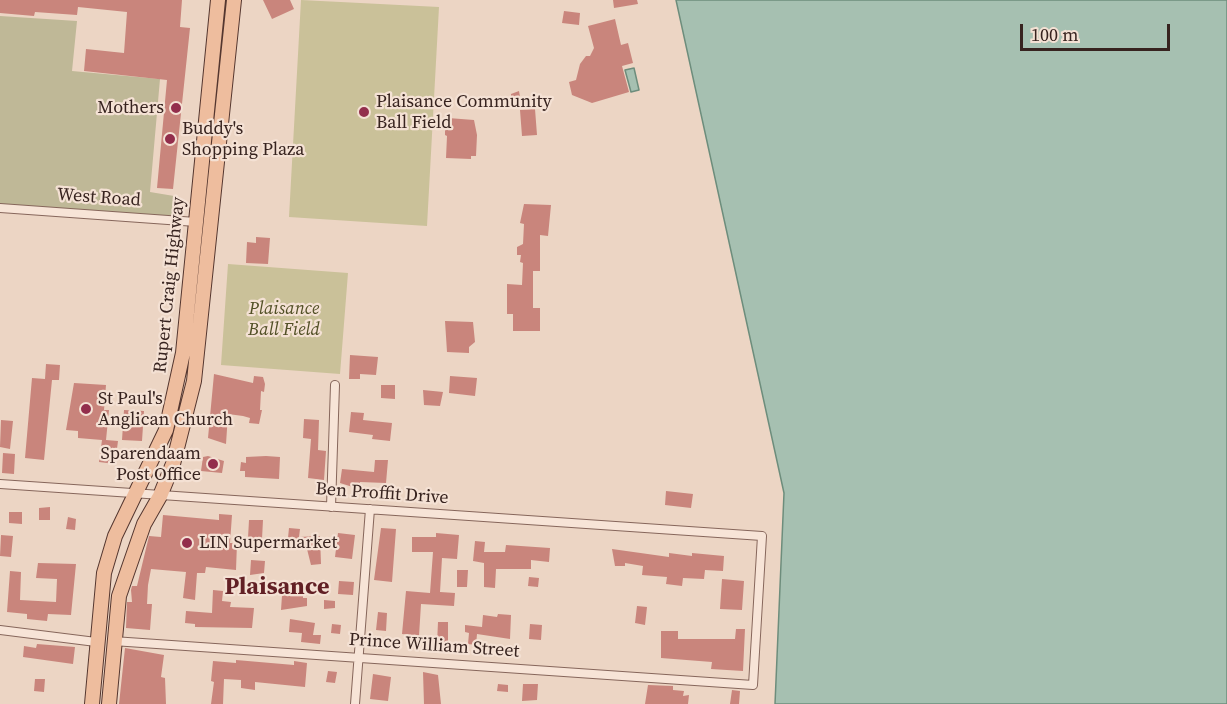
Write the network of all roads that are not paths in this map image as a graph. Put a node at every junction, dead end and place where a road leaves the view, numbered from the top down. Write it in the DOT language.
graph roads {
  1 [pos="218,0"];
  2 [pos="234,0"];
  3 [pos="0,208"];
  4 [pos="196,222"];
  5 [pos="335,385"];
  6 [pos="0,484"];
  7 [pos="136,494"];
  8 [pos="160,496"];
  9 [pos="331,507"];
  10 [pos="370,509"];
  11 [pos="0,630"];
  12 [pos="113,641"];
  13 [pos="96,642"];
  14 [pos="358,658"];
  15 [pos="753,685"];
  16 [pos="92,704"];
  17 [pos="109,704"];
  18 [pos="355,704"];
  1 -- 4 [label="main road, Rupert Craig Highway"];
  2 -- 8 [label="main road, Rupert Craig Highway"];
  3 -- 4 [label="street, West Road"];
  4 -- 7 [label="main road, Rupert Craig Highway"];
  5 -- 9 [label="street"];
  6 -- 7 [label="street, Ben Proffit Drive"];
  7 -- 8 [label="street, Ben Proffit Drive"];
  7 -- 13 [label="main road, Rupert Craig Highway"];
  8 -- 9 [label="street, Ben Proffit Drive"];
  8 -- 12 [label="main road, Rupert Craig Highway"];
  9 -- 10 [label="street, Ben Proffit Drive"];
  10 -- 14 [label="street"];
  10 -- 15 [label="street, Ben Proffit Drive"];
  11 -- 13 [label="street"];
  12 -- 14 [label="street, Prince William Street"];
  12 -- 17 [label="main road, Rupert Craig Highway"];
  13 -- 16 [label="main road, Rupert Craig Highway"];
  14 -- 15 [label="street, Prince William Street"];
  14 -- 18 [label="street"];
}
